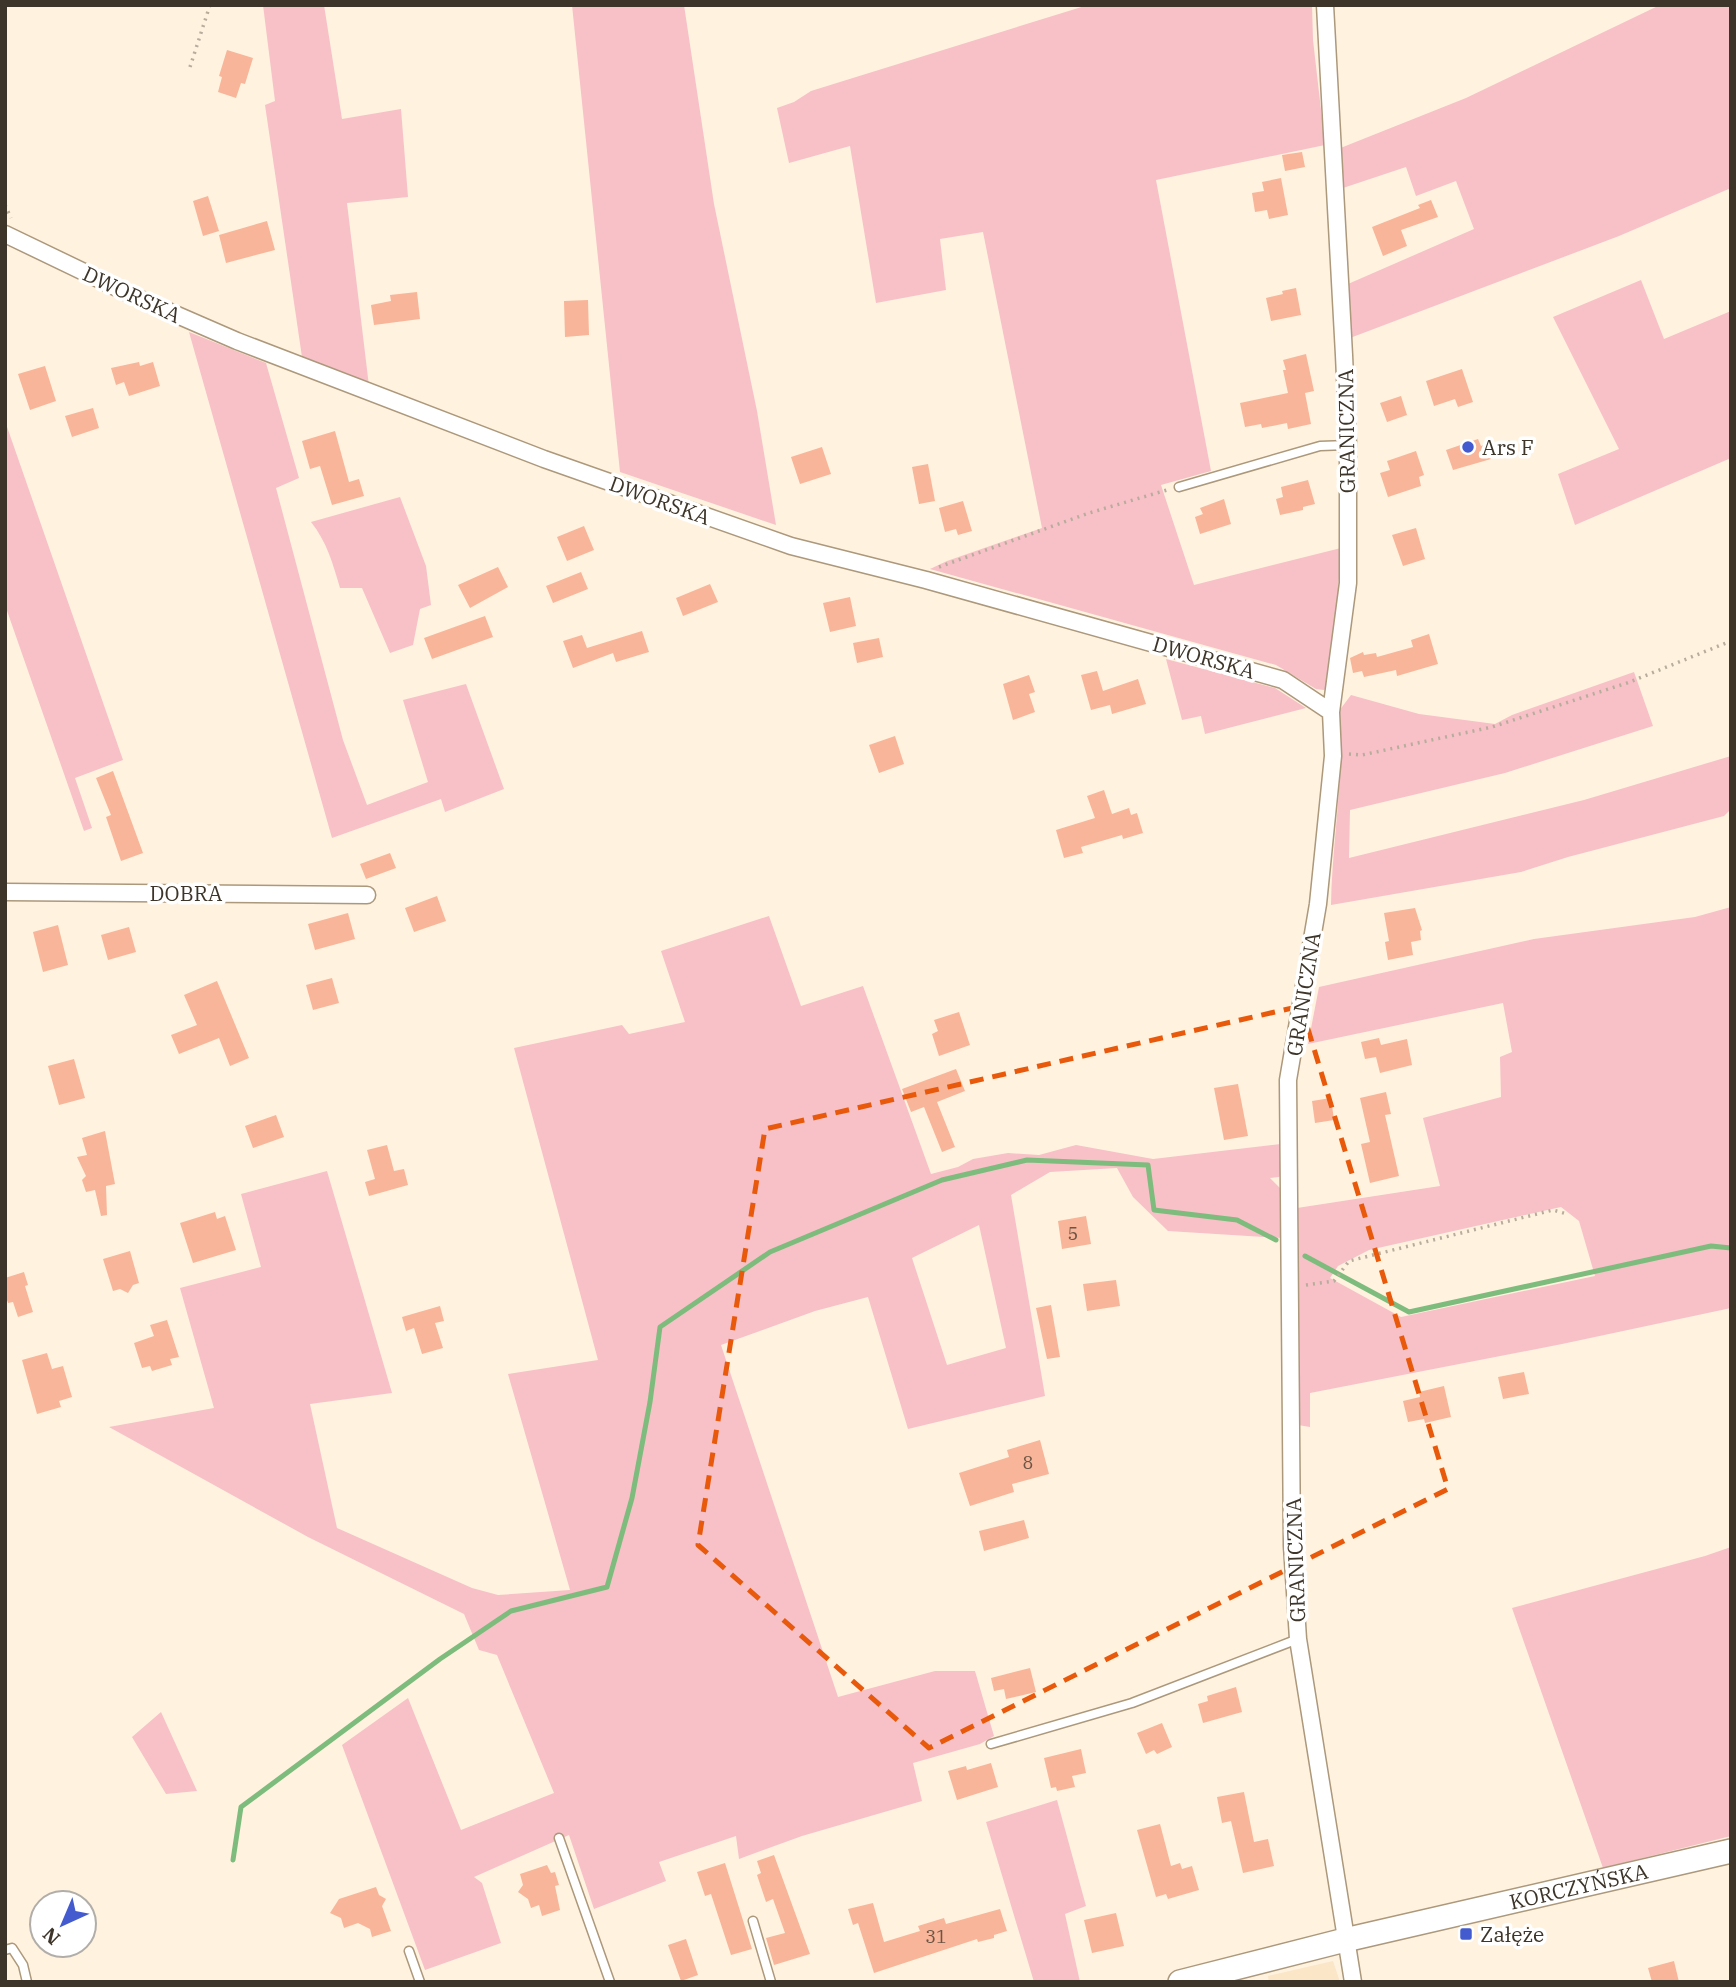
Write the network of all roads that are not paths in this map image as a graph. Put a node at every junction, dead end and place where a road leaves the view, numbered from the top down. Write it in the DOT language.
graph roads {
  1 [pos="1325,5"];
  2 [pos="5,234"];
  3 [pos="1348,445"];
  4 [pos="1180,487"];
  5 [pos="1331,712"];
  6 [pos="5,892"];
  7 [pos="367,895"];
  8 [pos="1298,1639"];
  9 [pos="991,1744"];
  10 [pos="559,1838"];
  11 [pos="1731,1851"];
  12 [pos="753,1921"];
  13 [pos="1345,1940"];
  14 [pos="5,1950"];
  15 [pos="409,1951"];
  16 [pos="27,1982"];
  17 [pos="420,1982"];
  18 [pos="610,1982"];
  19 [pos="771,1982"];
  20 [pos="1180,1982"];
  21 [pos="1353,1982"];
  1 -- 3 [label="street, GRANICZNA"];
  2 -- 5 [label="street, DWORSKA"];
  3 -- 4 [label="lane"];
  3 -- 5 [label="street, GRANICZNA"];
  5 -- 8 [label="street, GRANICZNA"];
  6 -- 7 [label="street, DOBRA"];
  8 -- 9 [label="lane"];
  8 -- 13 [label="street, GRANICZNA"];
  10 -- 18 [label="lane"];
  11 -- 13 [label="main road, KORCZYŃSKA"];
  12 -- 19 [label="lane"];
  13 -- 20 [label="main road, KORCZYŃSKA"];
  13 -- 21 [label="street, GRANICZNA"];
  14 -- 16 [label="lane"];
  15 -- 17 [label="lane"];
}
